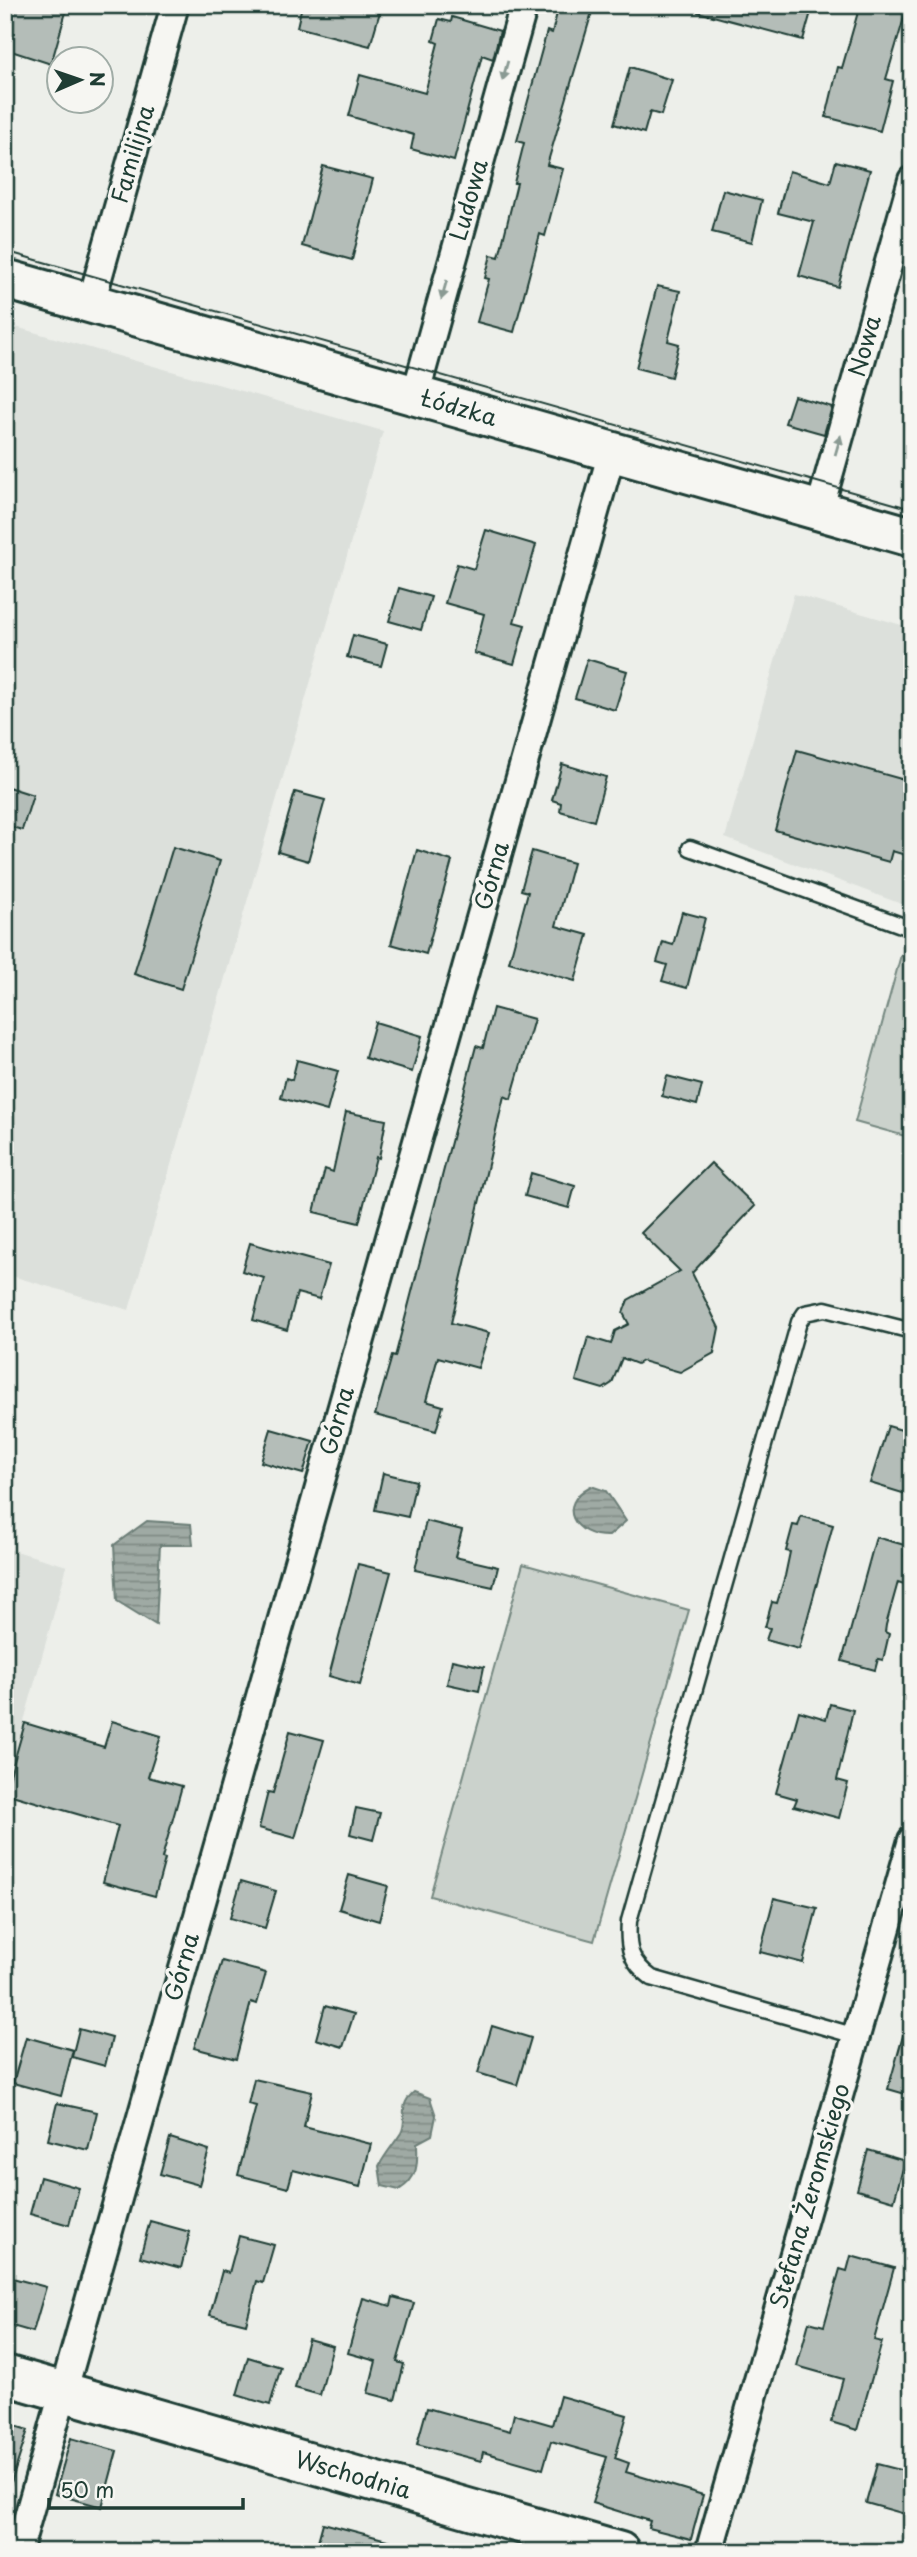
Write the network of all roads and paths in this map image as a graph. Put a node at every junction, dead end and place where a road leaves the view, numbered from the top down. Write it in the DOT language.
graph roads {
  1 [pos="175,5"];
  2 [pos="524,5"];
  3 [pos="912,180"];
  4 [pos="5,279"];
  5 [pos="91,303"];
  6 [pos="415,396"];
  7 [pos="612,452"];
  8 [pos="819,511"];
  9 [pos="912,537"];
  10 [pos="690,848"];
  11 [pos="912,929"];
  12 [pos="912,1331"];
  13 [pos="912,1840"];
  14 [pos="856,2036"];
  15 [pos="5,2375"];
  16 [pos="62,2391"];
  17 [pos="18,2552"];
  18 [pos="620,2552"];
  19 [pos="709,2552"];
  1 -- 5 [label="street, Familijna"];
  2 -- 6 [label="street, Ludowa, one-way"];
  8 -- 3 [label="street, Nowa, one-way"];
  4 -- 5 [label="main road, Łódzka"];
  5 -- 6 [label="main road, Łódzka"];
  6 -- 7 [label="main road, Łódzka"];
  7 -- 8 [label="main road, Łódzka"];
  7 -- 16 [label="street, Górna"];
  8 -- 9 [label="main road, Łódzka"];
  10 -- 11 [label="lane"];
  12 -- 14 [label="lane"];
  13 -- 14 [label="street, Stefana Żeromskiego"];
  14 -- 19 [label="street, Stefana Żeromskiego"];
  15 -- 16 [label="main road, Wschodnia"];
  16 -- 17 [label="street, Górna"];
  16 -- 18 [label="main road, Wschodnia"];
}
